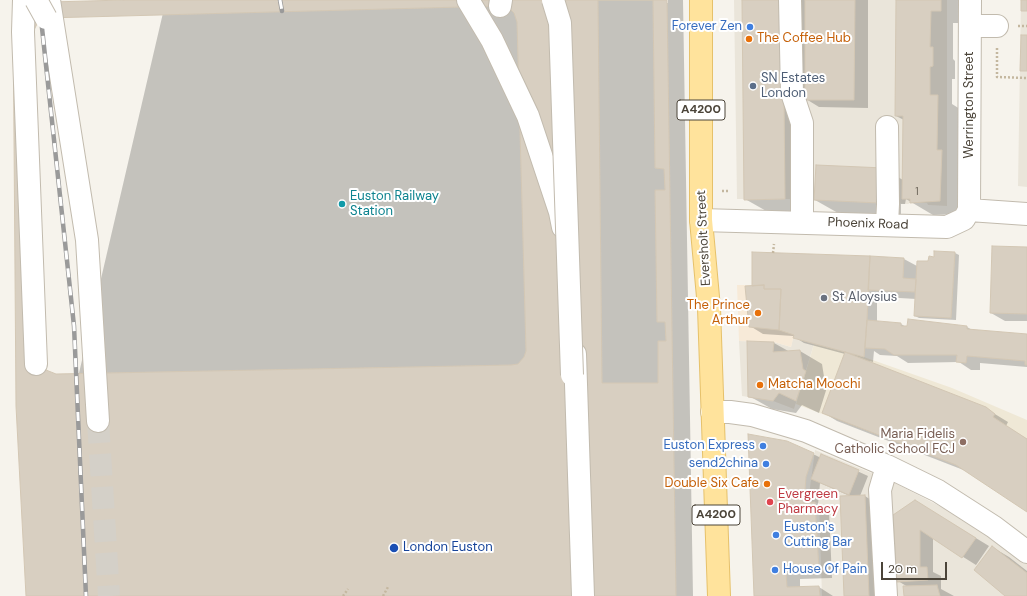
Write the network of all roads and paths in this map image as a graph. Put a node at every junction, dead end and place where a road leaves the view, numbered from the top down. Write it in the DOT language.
graph roads {
  1 [pos="24,0"];
  2 [pos="468,0"];
  3 [pos="553,0"];
  4 [pos="701,0"];
  5 [pos="790,0"];
  6 [pos="970,0"];
  7 [pos="44,6"];
  8 [pos="970,26"];
  9 [pos="997,33"];
  10 [pos="1027,78"];
  11 [pos="887,127"];
  12 [pos="969,210"];
  13 [pos="1027,214"];
  14 [pos="701,220"];
  15 [pos="802,223"];
  16 [pos="887,225"];
  17 [pos="774,240"];
  18 [pos="773,253"];
  19 [pos="36,364"];
  20 [pos="572,375"];
  21 [pos="712,412"];
  22 [pos="98,421"];
  23 [pos="888,466"];
  24 [pos="1027,552"];
  25 [pos="388,587"];
  26 [pos="348,589"];
  27 [pos="343,596"];
  28 [pos="383,596"];
  29 [pos="583,596"];
  30 [pos="718,596"];
  31 [pos="886,596"];
  1 -- 19 [label="street"];
  2 -- 29 [label="street"];
  3 -- 20 [label="street, bridge"];
  4 -- 14 [label="main road, Eversholt Street / A4200"];
  5 -- 15 [label="street"];
  6 -- 8 [label="street, Werrington Street"];
  7 -- 22 [label="street"];
  8 -- 9 [label="street"];
  8 -- 12 [label="street, Werrington Street"];
  9 -- 10 [label="path"];
  11 -- 16 [label="street"];
  12 -- 13 [label="street"];
  12 -- 16 [label="street, Phoenix Road"];
  14 -- 15 [label="street, Phoenix Road"];
  14 -- 21 [label="main road, Eversholt Street / A4200"];
  15 -- 16 [label="street, Phoenix Road"];
  17 -- 18 [label="path"];
  21 -- 23 [label="street"];
  21 -- 30 [label="main road, Eversholt Street / A4200"];
  23 -- 24 [label="street"];
  23 -- 31 [label="street"];
  25 -- 28 [label="path"];
  26 -- 27 [label="path"];
}
